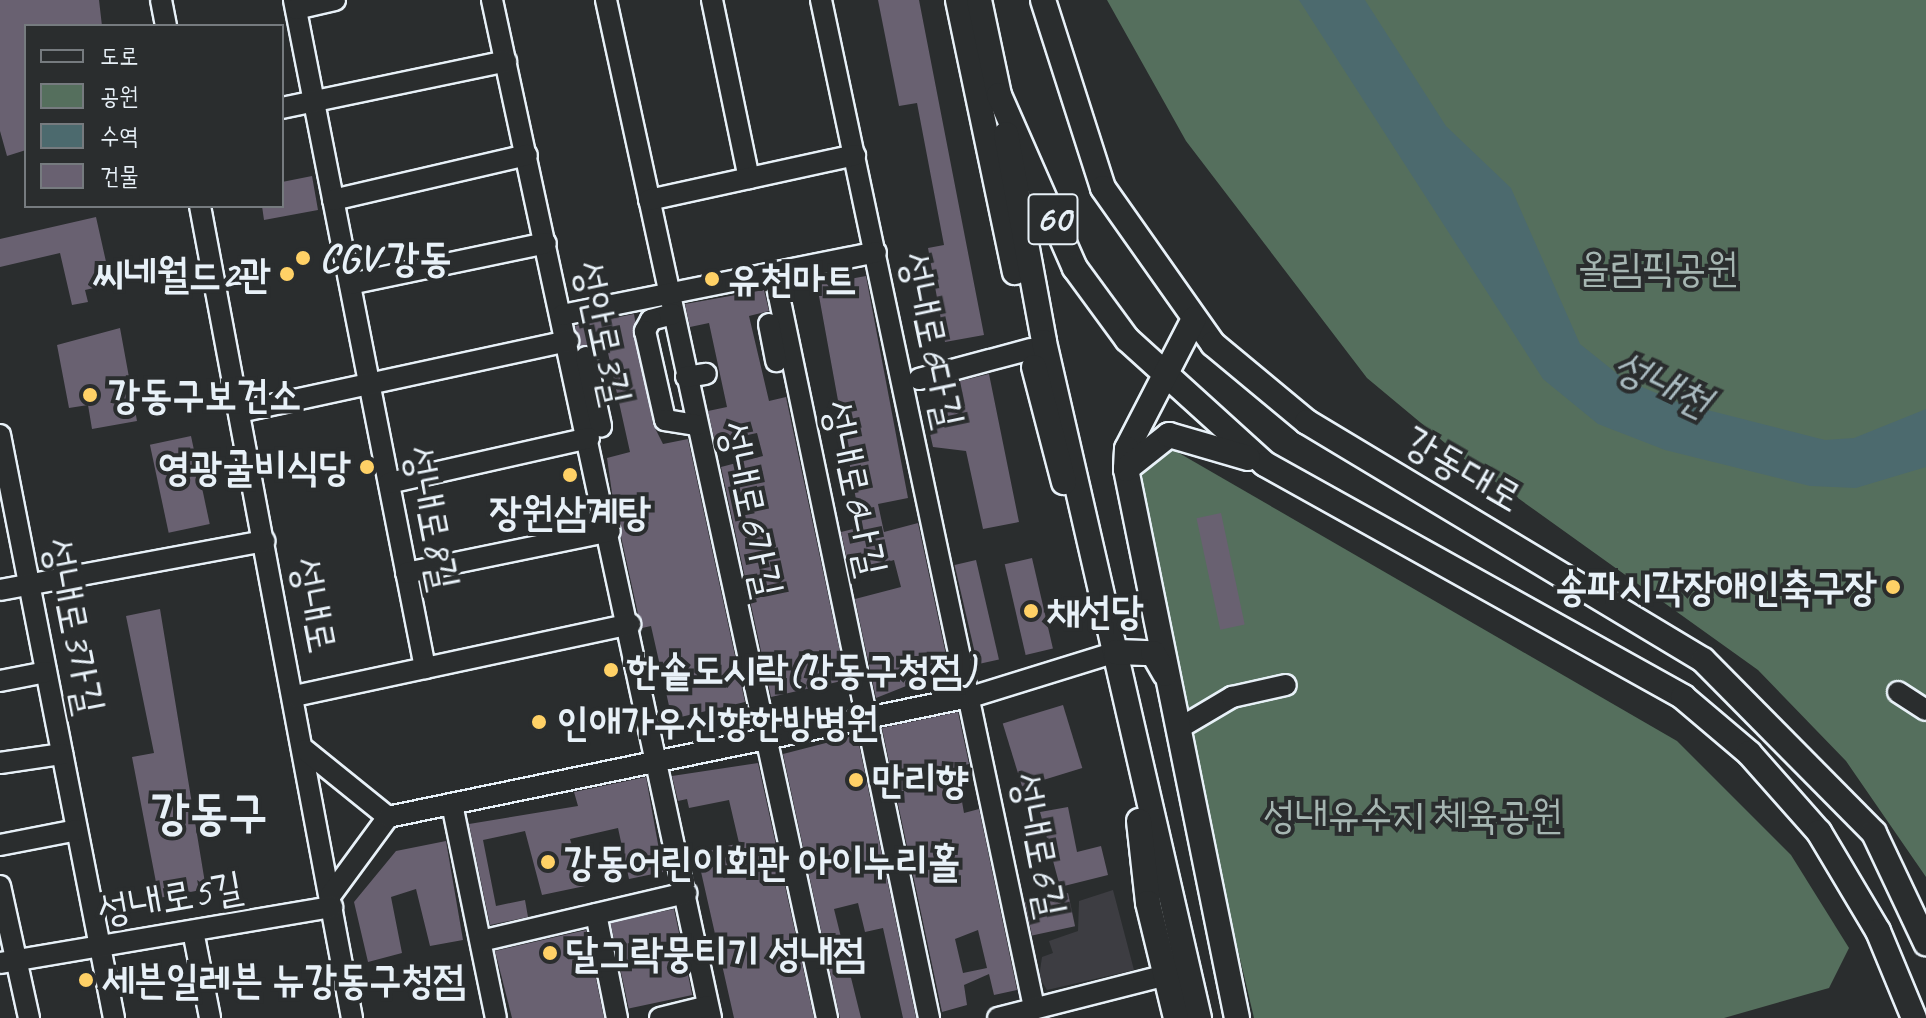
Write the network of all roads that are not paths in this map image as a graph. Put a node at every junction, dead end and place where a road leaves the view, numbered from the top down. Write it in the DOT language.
graph roads {
  1 [pos="161,0"];
  2 [pos="335,0"];
  3 [pos="492,0"];
  4 [pos="606,0"];
  5 [pos="712,0"];
  6 [pos="821,0"];
  7 [pos="958,0"];
  8 [pos="979,0"];
  9 [pos="1043,0"];
  10 [pos="295,4"];
  11 [pos="166,24"];
  12 [pos="506,61"];
  13 [pos="999,95"];
  14 [pos="314,101"];
  15 [pos="284,108"];
  16 [pos="527,155"];
  17 [pos="855,155"];
  18 [pos="749,178"];
  19 [pos="333,200"];
  20 [pos="649,200"];
  21 [pos="200,208"];
  22 [pos="546,243"];
  23 [pos="876,252"];
  24 [pos="774,272"];
  25 [pos="350,284"];
  26 [pos="670,304"];
  27 [pos="562,315"];
  28 [pos="1194,319"];
  29 [pos="769,324"];
  30 [pos="568,341"];
  31 [pos="1031,349"];
  32 [pos="586,357"];
  33 [pos="778,361"];
  34 [pos="1161,374"];
  35 [pos="919,379"];
  36 [pos="369,381"];
  37 [pos="239,412"];
  38 [pos="697,425"];
  39 [pos="598,429"];
  40 [pos="0,435"];
  41 [pos="1265,464"];
  42 [pos="1126,469"];
  43 [pos="389,483"];
  44 [pos="610,531"];
  45 [pos="264,541"];
  46 [pos="1095,568"];
  47 [pos="406,573"];
  48 [pos="29,585"];
  49 [pos="0,590"];
  50 [pos="630,624"];
  51 [pos="1116,652"];
  52 [pos="425,668"];
  53 [pos="46,672"];
  54 [pos="1167,676"];
  55 [pos="0,681"];
  56 [pos="1286,685"];
  57 [pos="1898,692"];
  58 [pos="295,696"];
  59 [pos="974,696"];
  60 [pos="1926,710"];
  61 [pos="866,718"];
  62 [pos="1178,729"];
  63 [pos="763,739"];
  64 [pos="305,750"];
  65 [pos="62,754"];
  66 [pos="1134,754"];
  67 [pos="660,760"];
  68 [pos="0,763"];
  69 [pos="452,804"];
  70 [pos="388,817"];
  71 [pos="77,830"];
  72 [pos="0,845"];
  73 [pos="0,886"];
  74 [pos="686,893"];
  75 [pos="331,901"];
  76 [pos="596,914"];
  77 [pos="1919,919"];
  78 [pos="193,931"];
  79 [pos="481,941"];
  80 [pos="1926,943"];
  81 [pos="99,946"];
  82 [pos="10,962"];
  83 [pos="1163,976"];
  84 [pos="1034,1007"];
  85 [pos="709,1012"];
  86 [pos="29,1018"];
  87 [pos="114,1018"];
  88 [pos="210,1018"];
  89 [pos="352,1018"];
  90 [pos="496,1018"];
  91 [pos="617,1018"];
  92 [pos="660,1018"];
  93 [pos="827,1018"];
  94 [pos="929,1018"];
  95 [pos="998,1018"];
  96 [pos="1176,1018"];
  97 [pos="1199,1018"];
  98 [pos="1237,1018"];
  99 [pos="1914,1018"];
  1 -- 11 [label="street"];
  2 -- 10 [label="street"];
  3 -- 12 [label="street, 성안로3길"];
  4 -- 20 [label="street, 성내로6가길"];
  5 -- 18 [label="street"];
  6 -- 17 [label="street, 성내로6다길"];
  7 -- 31 [label="main road"];
  8 -- 13 [label="main road, 60"];
  9 -- 28 [label="main road, 강동대로 / 60"];
  10 -- 14 [label="street, 성내로8길"];
  12 -- 14 [label="street"];
  12 -- 16 [label="street, 성안로3길"];
  13 -- 34 [label="main road, 60"];
  13 -- 46 [label="main road"];
  14 -- 15 [label="street"];
  14 -- 19 [label="street, 성내로8길"];
  16 -- 19 [label="street"];
  16 -- 22 [label="street, 성안로3길"];
  17 -- 18 [label="street"];
  17 -- 23 [label="street, 성내로6다길"];
  18 -- 20 [label="street"];
  19 -- 25 [label="street, 성내로8길"];
  20 -- 26 [label="street, 성내로6가길"];
  21 -- 37 [label="street, 성내로"];
  22 -- 25 [label="street, 성안로3길"];
  22 -- 27 [label="street, 성안로3길"];
  23 -- 24 [label="street"];
  23 -- 59 [label="street, 성내로6다길"];
  24 -- 26 [label="street"];
  24 -- 33 [label="street, 성내로6나길"];
  25 -- 36 [label="street, 성내로8길"];
  26 -- 27 [label="street"];
  26 -- 38 [label="street, 성내로6가길"];
  26 -- 38 [label="street"];
  27 -- 30 [label="street, 성안로3길"];
  28 -- 34 [label="main road"];
  28 -- 77 [label="main road, 강동대로 / 60"];
  29 -- 33 [label="street"];
  30 -- 36 [label="street"];
  30 -- 39 [label="street, 성안로3길"];
  31 -- 35 [label="street"];
  31 -- 46 [label="main road"];
  32 -- 39 [label="street"];
  33 -- 61 [label="street, 성내로6나길"];
  34 -- 41 [label="main road, 60"];
  34 -- 42 [label="main road"];
  36 -- 37 [label="street"];
  36 -- 43 [label="street, 성내로8길"];
  37 -- 45 [label="street, 성내로"];
  38 -- 63 [label="street, 성내로6가길"];
  39 -- 43 [label="street, 성안로3길"];
  39 -- 44 [label="street, 성안로3길"];
  40 -- 48 [label="street, 성내로3가길"];
  41 -- 42 [label="main road"];
  41 -- 99 [label="main road, 60"];
  42 -- 54 [label="main road"];
  43 -- 47 [label="street, 성내로8길"];
  44 -- 47 [label="street"];
  44 -- 50 [label="street, 성안로3길"];
  45 -- 48 [label="street"];
  45 -- 58 [label="street, 성내로"];
  46 -- 51 [label="main road"];
  47 -- 52 [label="street, 성내로8길"];
  48 -- 49 [label="street"];
  48 -- 53 [label="street, 성내로3가길"];
  50 -- 52 [label="street"];
  50 -- 67 [label="street, 성안로3길"];
  51 -- 54 [label="main road"];
  51 -- 59 [label="street"];
  51 -- 66 [label="main road"];
  52 -- 58 [label="street"];
  53 -- 55 [label="street"];
  53 -- 65 [label="street, 성내로3가길"];
  54 -- 62 [label="main road"];
  56 -- 62 [label="street"];
  57 -- 60 [label="street"];
  58 -- 64 [label="street, 성내로"];
  59 -- 61 [label="street"];
  59 -- 84 [label="street, 성내로6길"];
  61 -- 63 [label="street"];
  61 -- 94 [label="street"];
  62 -- 98 [label="main road"];
  63 -- 67 [label="street"];
  63 -- 93 [label="street"];
  64 -- 70 [label="street"];
  64 -- 75 [label="street, 성내로"];
  65 -- 68 [label="street"];
  65 -- 71 [label="street, 성내로3가길"];
  66 -- 83 [label="main road"];
  66 -- 97 [label="main road"];
  67 -- 69 [label="street"];
  67 -- 74 [label="street, 성안로3길"];
  69 -- 70 [label="street"];
  69 -- 79 [label="street"];
  70 -- 75 [label="street"];
  71 -- 72 [label="street"];
  71 -- 81 [label="street, 성내로3가길"];
  73 -- 82 [label="street"];
  74 -- 76 [label="street"];
  74 -- 85 [label="street, 성안로3길"];
  75 -- 78 [label="street, 성내로5길"];
  75 -- 89 [label="street, 성내로"];
  76 -- 79 [label="street"];
  76 -- 91 [label="street"];
  77 -- 80 [label="main road, 강동대로 / 60"];
  78 -- 81 [label="street, 성내로5길"];
  78 -- 88 [label="street"];
  79 -- 90 [label="street"];
  81 -- 82 [label="street, 성내로5길"];
  81 -- 87 [label="street, 성내로3가길"];
  82 -- 86 [label="street"];
  83 -- 84 [label="street"];
  83 -- 96 [label="main road"];
  84 -- 95 [label="street"];
  85 -- 92 [label="street"];
}
